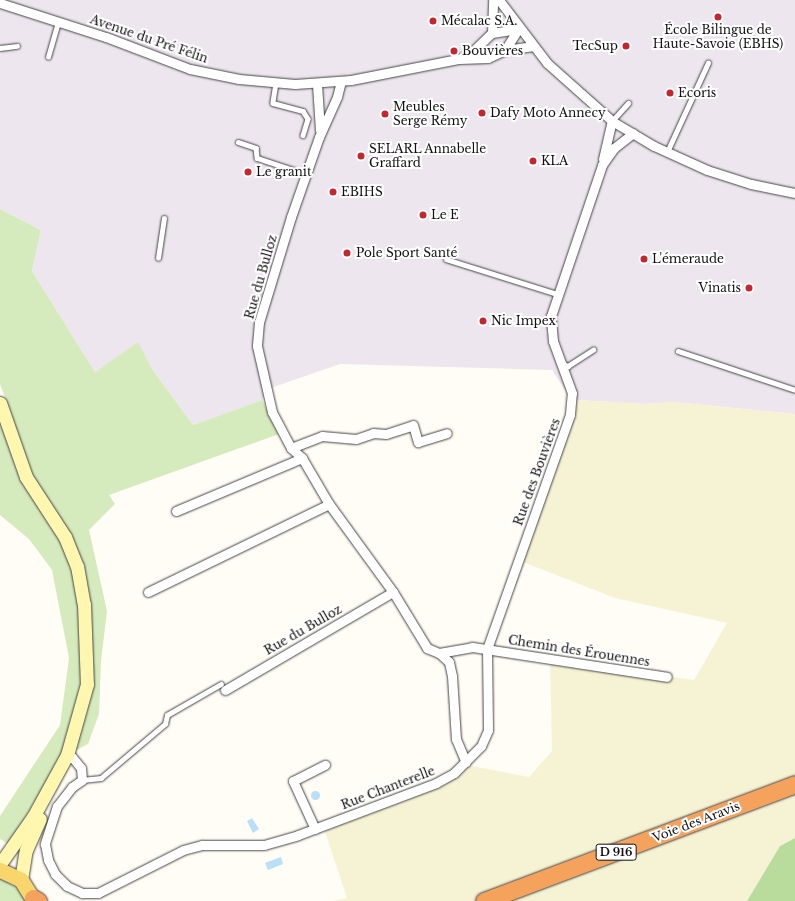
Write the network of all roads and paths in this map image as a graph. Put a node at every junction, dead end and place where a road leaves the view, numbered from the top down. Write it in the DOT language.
graph roads {
  1 [pos="493,0"];
  2 [pos="499,0"];
  3 [pos="1,2"];
  4 [pos="58,21"];
  5 [pos="518,29"];
  6 [pos="492,32"];
  7 [pos="17,46"];
  8 [pos="532,46"];
  9 [pos="0,48"];
  10 [pos="505,50"];
  11 [pos="48,57"];
  12 [pos="458,59"];
  13 [pos="708,63"];
  14 [pos="341,81"];
  15 [pos="276,83"];
  16 [pos="317,84"];
  17 [pos="628,103"];
  18 [pos="612,121"];
  19 [pos="633,133"];
  20 [pos="303,135"];
  21 [pos="319,137"];
  22 [pos="238,142"];
  23 [pos="667,152"];
  24 [pos="602,165"];
  25 [pos="305,174"];
  26 [pos="795,193"];
  27 [pos="164,218"];
  28 [pos="158,258"];
  29 [pos="446,259"];
  30 [pos="558,294"];
  31 [pos="593,350"];
  32 [pos="678,351"];
  33 [pos="562,363"];
  34 [pos="795,390"];
  35 [pos="0,403"];
  36 [pos="447,433"];
  37 [pos="291,448"];
  38 [pos="302,458"];
  39 [pos="329,504"];
  40 [pos="176,511"];
  41 [pos="148,592"];
  42 [pos="393,592"];
  43 [pos="487,649"];
  44 [pos="439,653"];
  45 [pos="667,677"];
  46 [pos="223,687"];
  47 [pos="67,755"];
  48 [pos="466,762"];
  49 [pos="325,765"];
  50 [pos="82,780"];
  51 [pos="795,784"];
  52 [pos="49,791"];
  53 [pos="315,829"];
  54 [pos="0,864"];
  55 [pos="0,870"];
  56 [pos="21,880"];
  57 [pos="35,900"];
  58 [pos="484,901"];
  1 -- 6 [label="street"];
  2 -- 5 [label="street"];
  3 -- 4 [label="street, Avenue du Pré Félin"];
  4 -- 11 [label="lane"];
  4 -- 15 [label="street, Avenue du Pré Félin"];
  5 -- 6 [label="street"];
  5 -- 8 [label="street"];
  5 -- 10 [label="street"];
  6 -- 12 [label="street, Avenue du Pré Félin"];
  7 -- 9 [label="lane"];
  8 -- 10 [label="street, Avenue du Pré Félin"];
  8 -- 18 [label="street"];
  10 -- 12 [label="street, Avenue du Pré Félin"];
  12 -- 14 [label="street, Avenue du Pré Félin"];
  13 -- 23 [label="lane"];
  14 -- 16 [label="street, Avenue du Pré Félin"];
  14 -- 21 [label="street, Rue du Bulloz"];
  15 -- 16 [label="street, Avenue du Pré Félin"];
  15 -- 20 [label="lane"];
  16 -- 21 [label="street, Rue du Bulloz"];
  17 -- 18 [label="lane"];
  18 -- 19 [label="street"];
  18 -- 24 [label="street, Rue des Bouvières"];
  19 -- 23 [label="street"];
  19 -- 24 [label="street, Rue des Bouvières"];
  21 -- 25 [label="street, Rue du Bulloz"];
  22 -- 25 [label="lane"];
  23 -- 26 [label="street"];
  24 -- 30 [label="street, Rue des Bouvières"];
  25 -- 37 [label="street, Rue du Bulloz"];
  27 -- 28 [label="lane"];
  29 -- 30 [label="lane"];
  30 -- 33 [label="street, Rue des Bouvières"];
  31 -- 33 [label="lane"];
  32 -- 34 [label="lane"];
  33 -- 43 [label="street, Rue des Bouvières"];
  35 -- 47 [label="main road"];
  36 -- 37 [label="street"];
  37 -- 38 [label="street, Rue du Bulloz"];
  38 -- 39 [label="street, Rue du Bulloz"];
  38 -- 40 [label="street"];
  39 -- 41 [label="street"];
  39 -- 42 [label="street, Rue du Bulloz"];
  42 -- 44 [label="street, Rue du Bulloz"];
  42 -- 46 [label="street, Rue du Bulloz"];
  43 -- 44 [label="street, Chemin des Érouennes"];
  43 -- 45 [label="street, Chemin des Érouennes"];
  43 -- 48 [label="street, Rue des Bouvières"];
  44 -- 48 [label="street, Rue du Bulloz"];
  46 -- 50 [label="lane"];
  47 -- 50 [label="street"];
  47 -- 52 [label="main road"];
  48 -- 53 [label="street, Rue Chanterelle"];
  49 -- 53 [label="street"];
  50 -- 53 [label="street, Rue Chanterelle"];
  51 -- 58 [label="highway, Voie des Aravis / D 916"];
  52 -- 54 [label="main road"];
  52 -- 56 [label="main road"];
  55 -- 56 [label="main road"];
  56 -- 57 [label="main road"];
}
